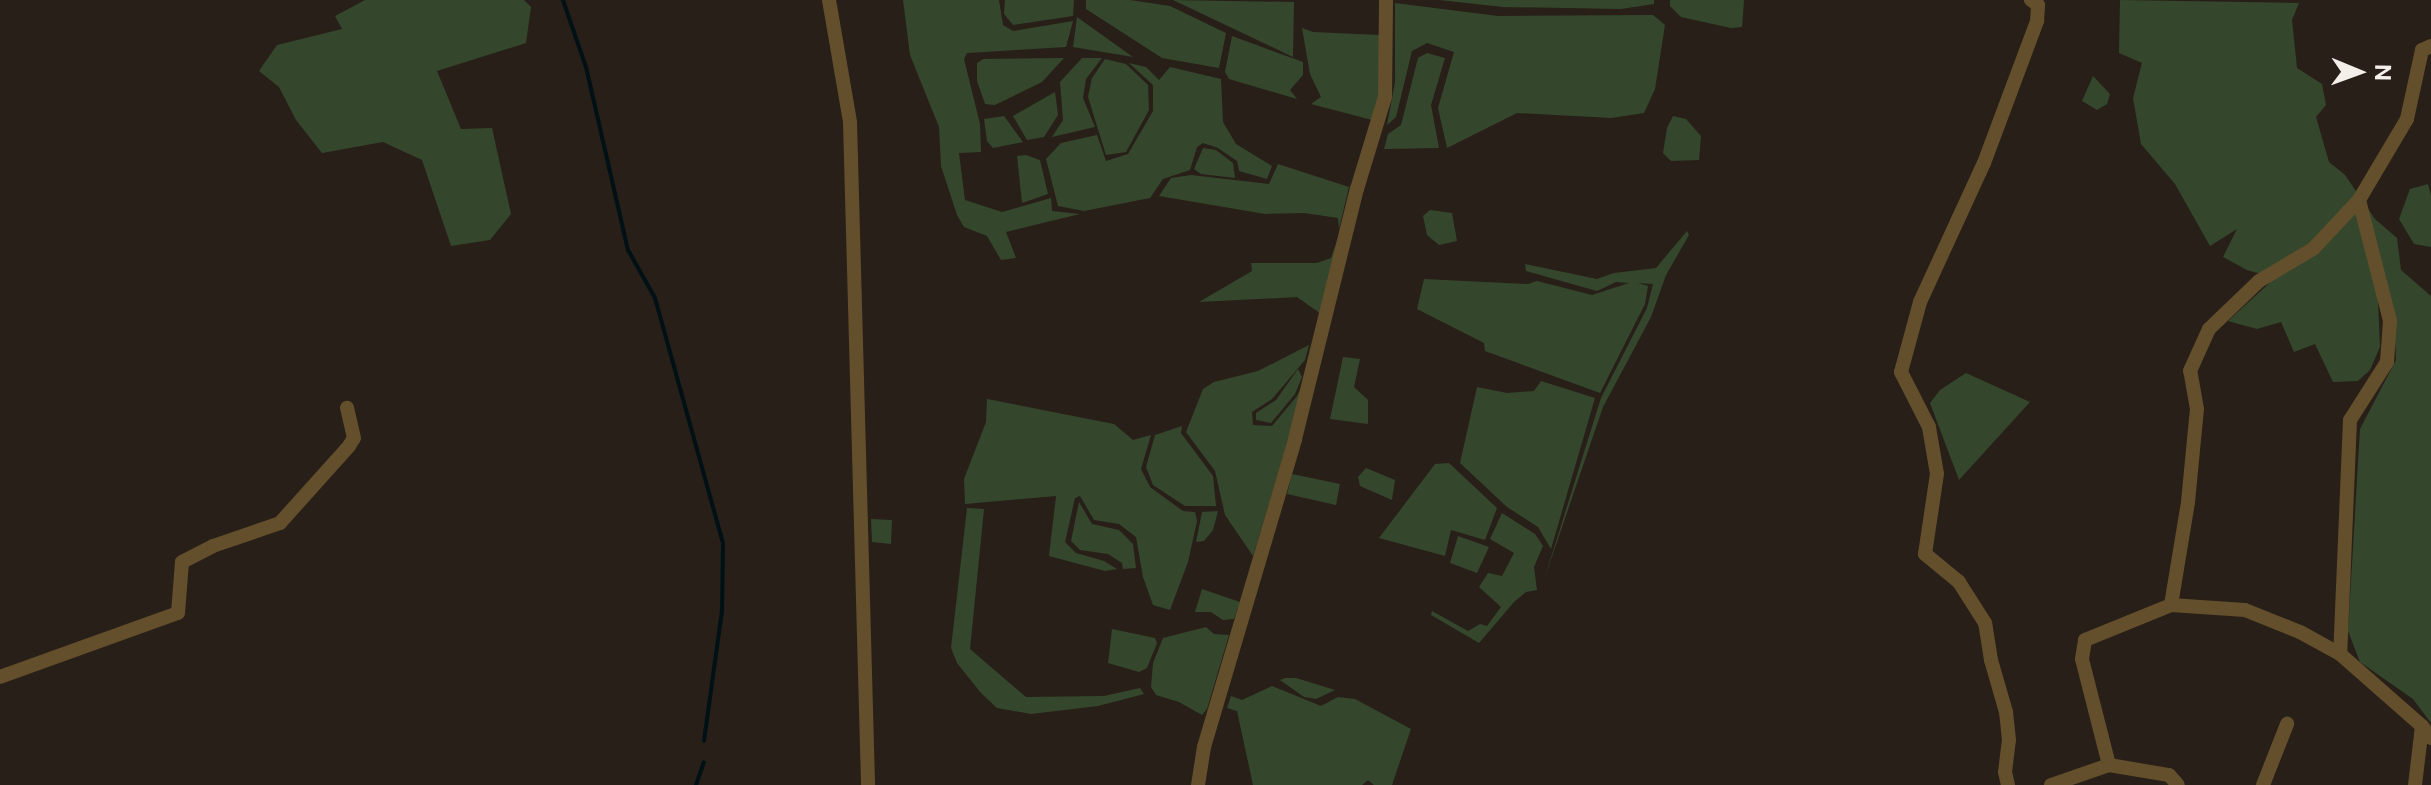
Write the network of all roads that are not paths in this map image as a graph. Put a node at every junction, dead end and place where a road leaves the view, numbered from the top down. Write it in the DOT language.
graph roads {
  1 [pos="829,0"];
  2 [pos="1386,0"];
  3 [pos="2031,0"];
  4 [pos="2431,46"];
  5 [pos="2359,200"];
  6 [pos="347,408"];
  7 [pos="2171,605"];
  8 [pos="2340,654"];
  9 [pos="0,677"];
  10 [pos="2287,724"];
  11 [pos="2426,732"];
  12 [pos="2109,765"];
  13 [pos="868,785"];
  14 [pos="1198,785"];
  15 [pos="2008,785"];
  16 [pos="2051,785"];
  17 [pos="2178,785"];
  18 [pos="2263,785"];
  19 [pos="2415,785"];
  1 -- 13 [label="street"];
  2 -- 14 [label="street"];
  3 -- 15 [label="street"];
  4 -- 5 [label="street"];
  5 -- 7 [label="street"];
  5 -- 8 [label="street"];
  6 -- 9 [label="street"];
  7 -- 8 [label="street"];
  7 -- 12 [label="street"];
  8 -- 11 [label="street"];
  10 -- 18 [label="street"];
  11 -- 19 [label="street"];
  12 -- 16 [label="street"];
  12 -- 17 [label="street"];
}
